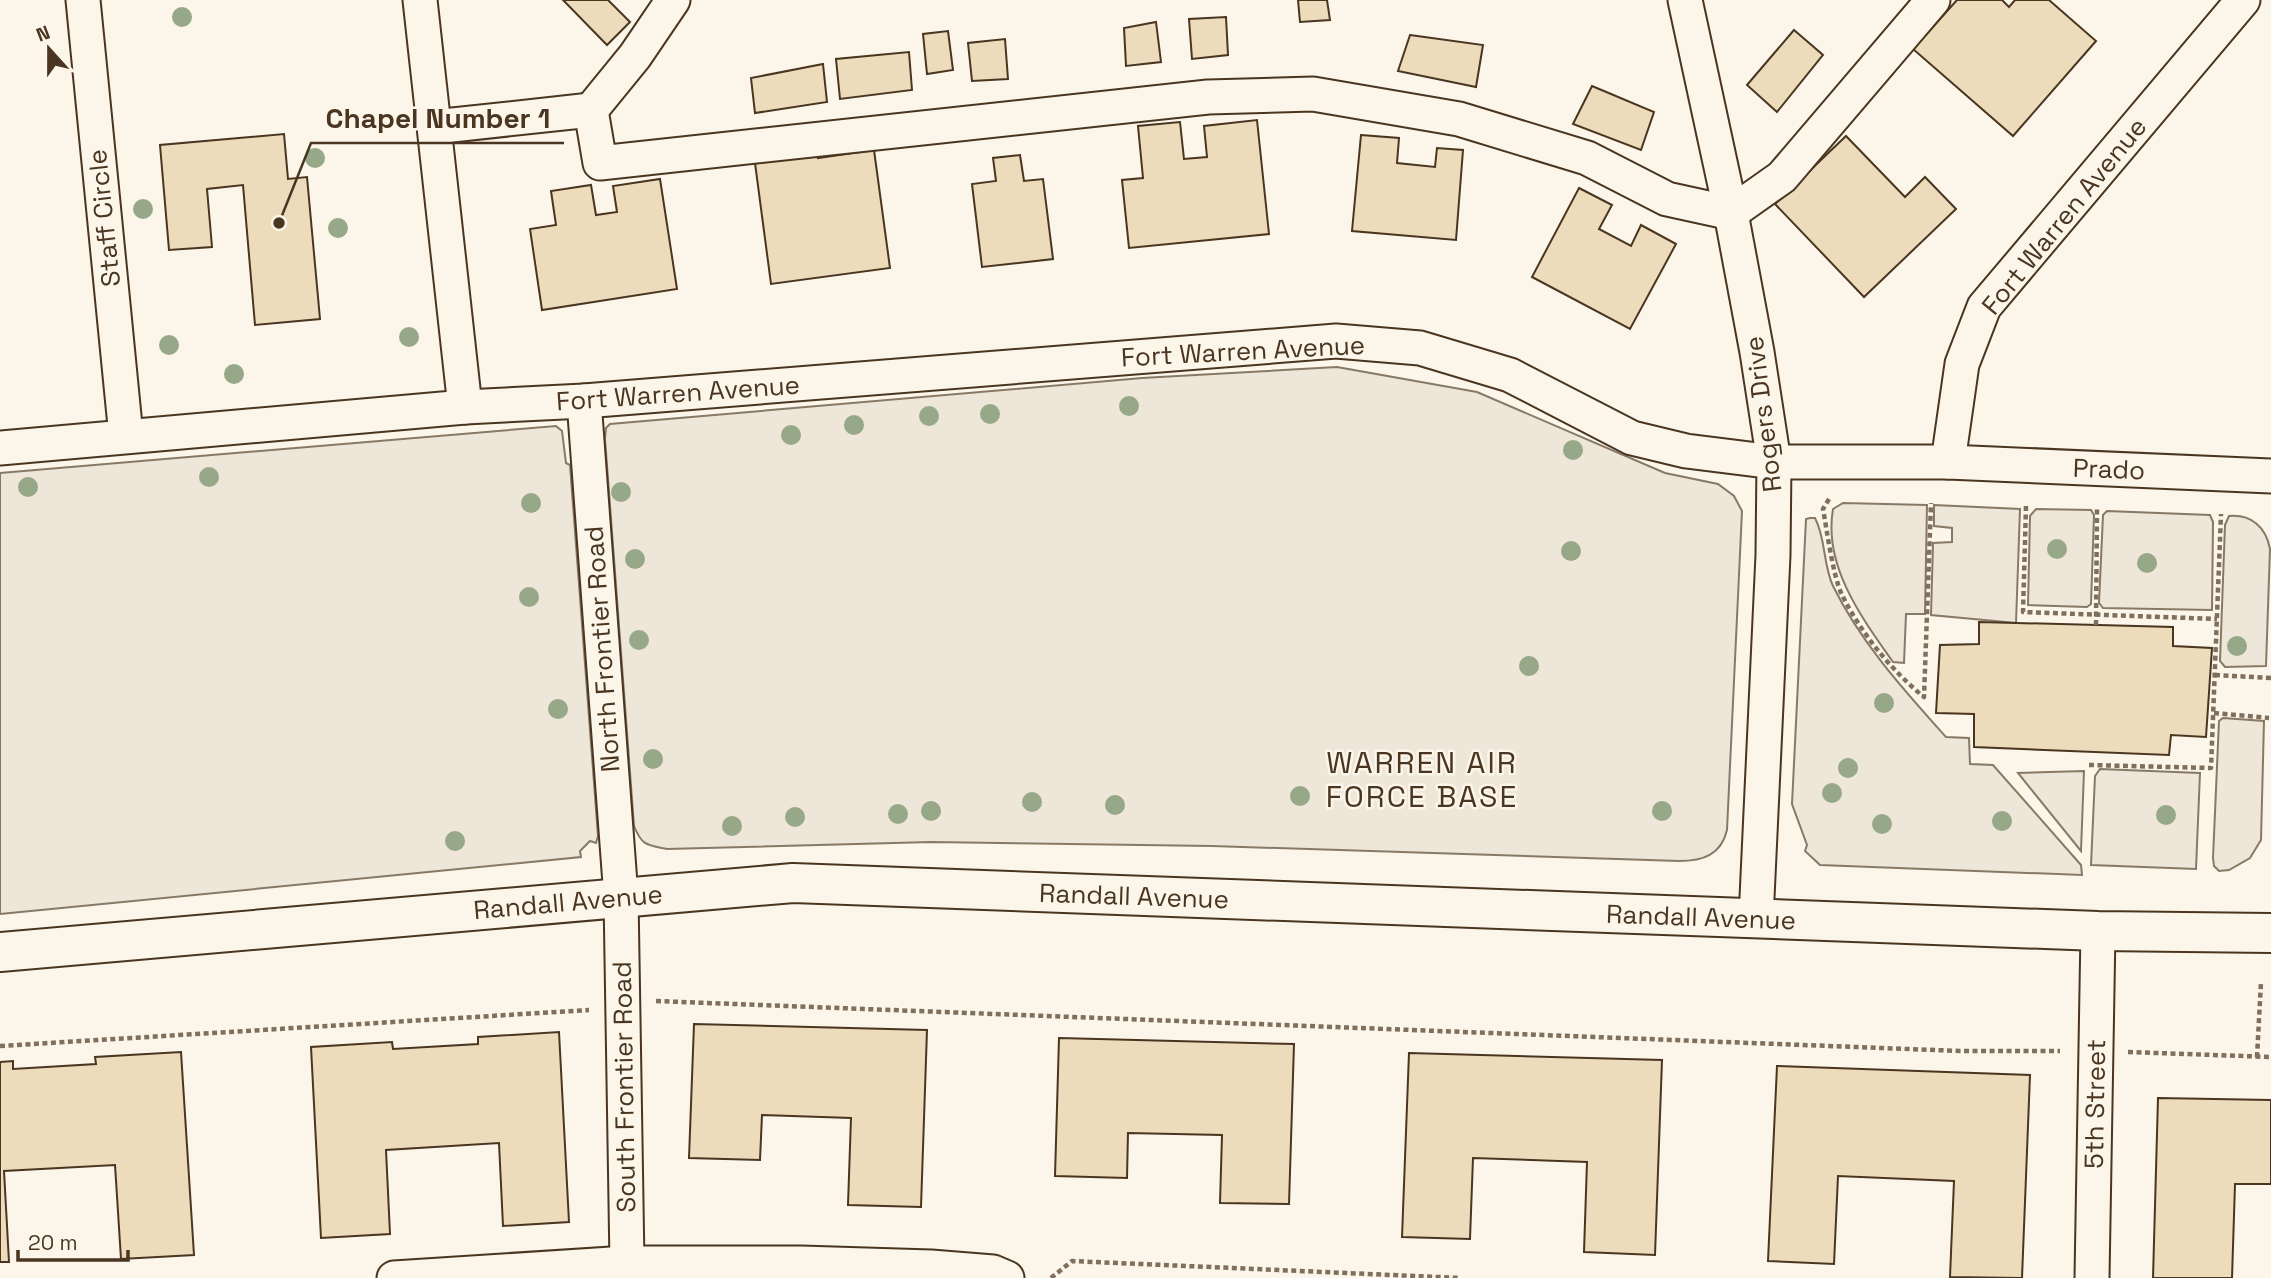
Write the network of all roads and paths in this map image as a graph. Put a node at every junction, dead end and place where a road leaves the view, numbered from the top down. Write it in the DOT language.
graph roads {
  1 [pos="83,0"];
  2 [pos="420,0"];
  3 [pos="673,0"];
  4 [pos="1685,0"];
  5 [pos="1933,0"];
  6 [pos="2243,0"];
  7 [pos="591,110"];
  8 [pos="434,127"];
  9 [pos="1731,213"];
  10 [pos="584,401"];
  11 [pos="465,407"];
  12 [pos="126,436"];
  13 [pos="0,448"];
  14 [pos="1948,462"];
  15 [pos="1774,463"];
  16 [pos="2271,476"];
  17 [pos="1829,499"];
  18 [pos="1931,503"];
  19 [pos="2026,506"];
  20 [pos="2097,509"];
  21 [pos="2221,514"];
  22 [pos="2096,615"];
  23 [pos="2217,619"];
  24 [pos="2096,625"];
  25 [pos="2215,675"];
  26 [pos="2270,678"];
  27 [pos="2214,713"];
  28 [pos="2269,718"];
  29 [pos="2089,765"];
  30 [pos="621,897"];
  31 [pos="1756,919"];
  32 [pos="2098,931"];
  33 [pos="2271,933"];
  34 [pos="0,951"];
  35 [pos="2261,982"];
  36 [pos="622,1000"];
  37 [pos="0,1046"];
  38 [pos="2096,1051"];
  39 [pos="2257,1056"];
  40 [pos="2271,1057"];
  41 [pos="626,1271"];
  42 [pos="394,1278"];
  43 [pos="1007,1278"];
  44 [pos="1051,1278"];
  45 [pos="1461,1278"];
  46 [pos="2092,1278"];
  1 -- 12 [label="street, Staff Circle"];
  2 -- 8 [label="street"];
  3 -- 7 [label="street"];
  4 -- 9 [label="street, Rogers Drive"];
  5 -- 9 [label="street"];
  6 -- 14 [label="street, Fort Warren Avenue"];
  7 -- 8 [label="street"];
  7 -- 9 [label="street"];
  8 -- 11 [label="street"];
  9 -- 15 [label="street, Rogers Drive"];
  10 -- 11 [label="street, Fort Warren Avenue"];
  10 -- 15 [label="street, Fort Warren Avenue"];
  10 -- 30 [label="street, North Frontier Road"];
  11 -- 12 [label="street, Fort Warren Avenue"];
  12 -- 13 [label="street, Fort Warren Avenue"];
  14 -- 15 [label="street, Fort Warren Avenue"];
  14 -- 16 [label="street, Prado"];
  15 -- 31 [label="street, Rogers Drive"];
  17 -- 18 [label="path"];
  19 -- 22 [label="path"];
  20 -- 22 [label="path"];
  21 -- 23 [label="path"];
  22 -- 23 [label="path"];
  22 -- 24 [label="path"];
  23 -- 25 [label="path"];
  25 -- 26 [label="path"];
  25 -- 27 [label="path"];
  27 -- 28 [label="path"];
  27 -- 29 [label="path"];
  30 -- 31 [label="street, Randall Avenue"];
  30 -- 34 [label="street, Randall Avenue"];
  30 -- 36 [label="street, South Frontier Road"];
  31 -- 32 [label="street, Randall Avenue"];
  32 -- 33 [label="street, Randall Avenue"];
  32 -- 38 [label="street, 5th Street"];
  35 -- 39 [label="path"];
  36 -- 37 [label="path"];
  36 -- 38 [label="path"];
  36 -- 41 [label="street, South Frontier Road"];
  38 -- 39 [label="path"];
  38 -- 46 [label="street, 5th Street"];
  39 -- 40 [label="path"];
  41 -- 42 [label="street"];
  41 -- 43 [label="street"];
  44 -- 45 [label="path"];
}
